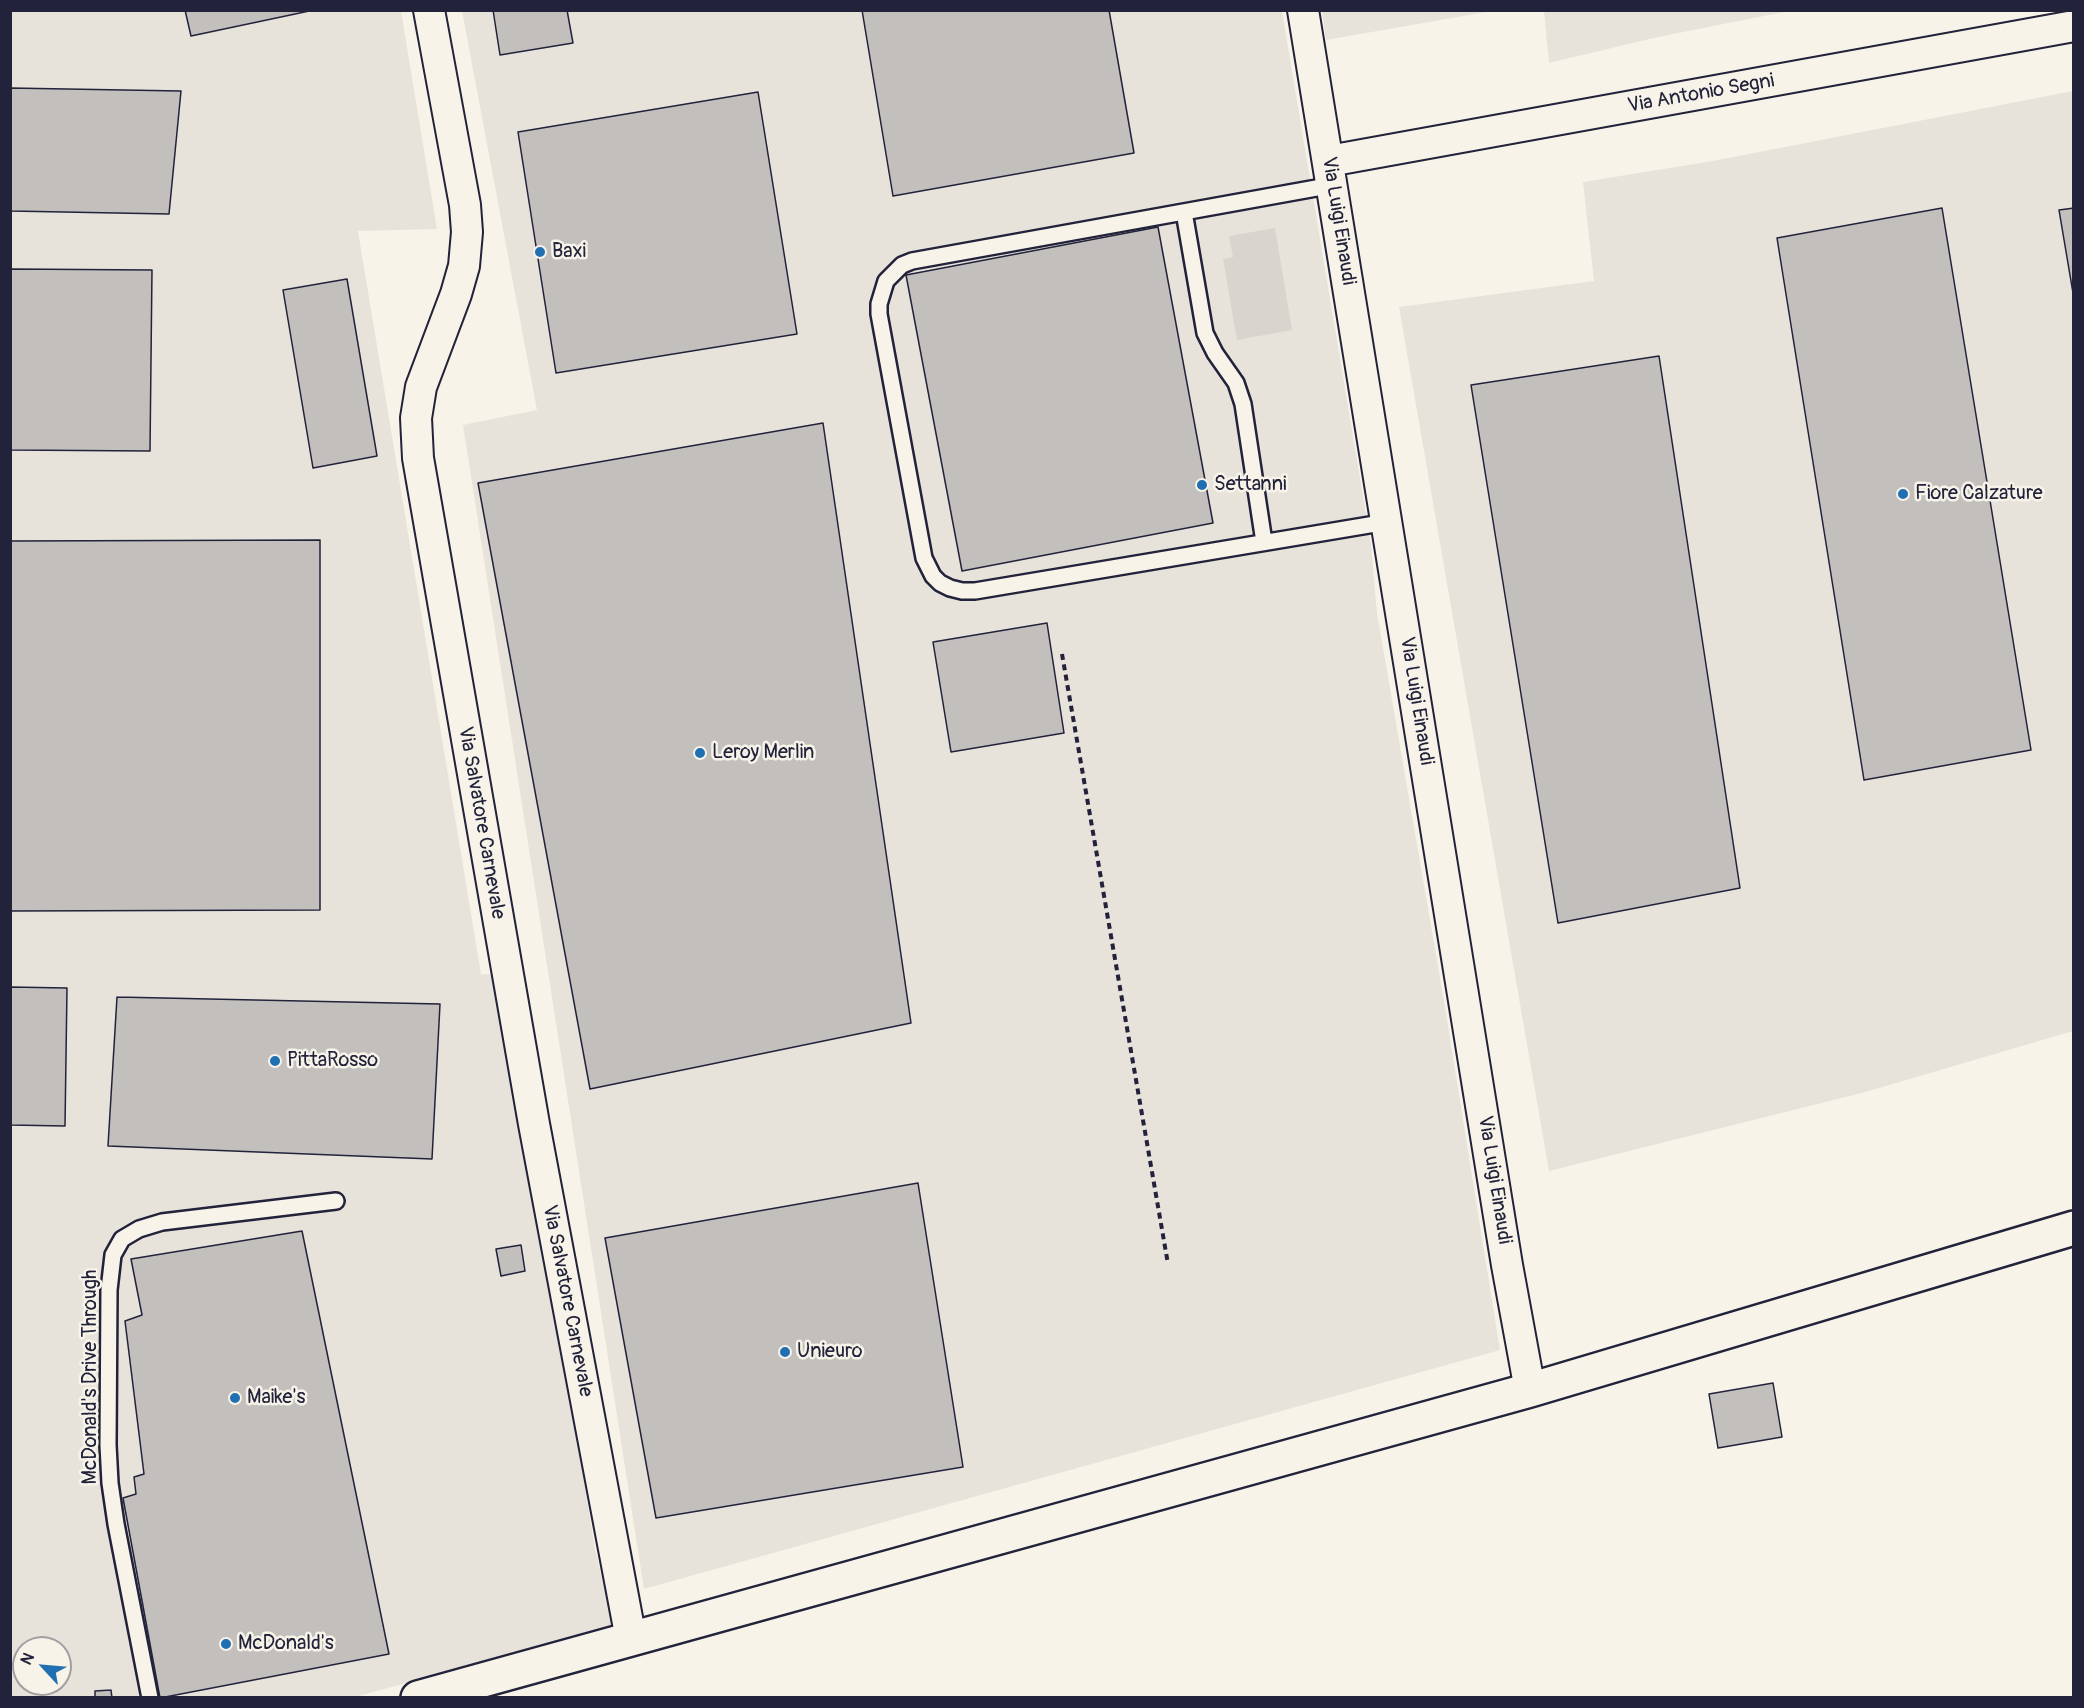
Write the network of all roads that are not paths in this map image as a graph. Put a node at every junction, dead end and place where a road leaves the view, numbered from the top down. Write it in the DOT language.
graph roads {
  1 [pos="429,10"];
  2 [pos="1303,10"];
  3 [pos="2073,26"];
  4 [pos="1331,173"];
  5 [pos="1184,212"];
  6 [pos="1387,522"];
  7 [pos="1264,542"];
  8 [pos="336,1201"];
  9 [pos="2073,1228"];
  10 [pos="1530,1390"];
  11 [pos="631,1639"];
  12 [pos="150,1698"];
  13 [pos="418,1698"];
  1 -- 11 [label="street, Via Salvatore Carnevale"];
  2 -- 4 [label="street, Via Luigi Einaudi"];
  3 -- 4 [label="street, Via Antonio Segni"];
  4 -- 5 [label="lane"];
  4 -- 6 [label="street, Via Luigi Einaudi"];
  5 -- 7 [label="lane"];
  5 -- 7 [label="lane"];
  6 -- 7 [label="lane"];
  6 -- 10 [label="street, Via Luigi Einaudi"];
  8 -- 12 [label="lane, McDonald's Drive Through"];
  9 -- 10 [label="street"];
  10 -- 11 [label="street"];
  11 -- 13 [label="street"];
}
